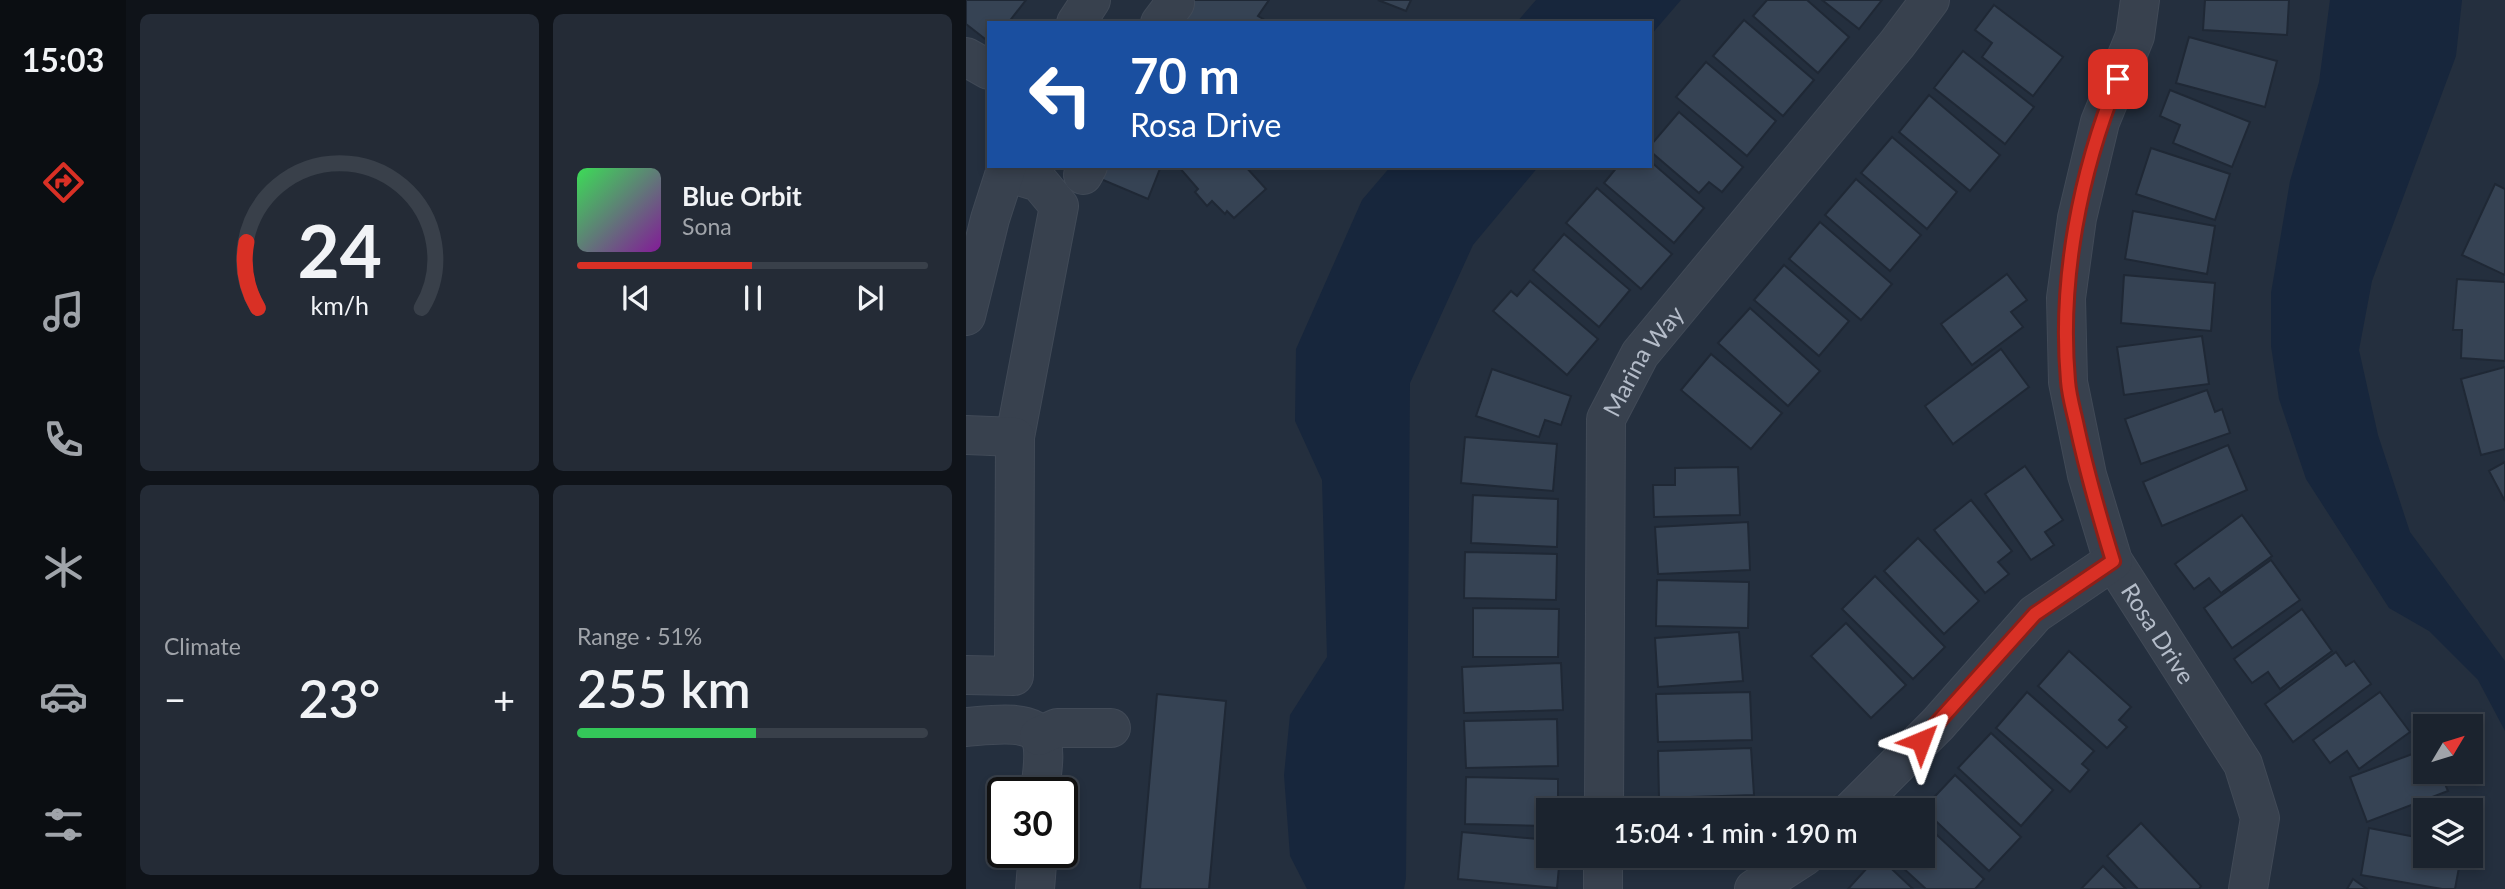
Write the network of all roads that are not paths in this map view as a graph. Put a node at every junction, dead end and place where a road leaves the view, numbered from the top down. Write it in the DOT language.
graph roads {
  1 [pos="1091,0"];
  2 [pos="1930,0"];
  3 [pos="2140,0"];
  4 [pos="1077,21"];
  5 [pos="966,57"];
  6 [pos="987,69"];
  7 [pos="1006,169"];
  8 [pos="966,316"];
  9 [pos="966,435"];
  10 [pos="1015,437"];
  11 [pos="2113,561"];
  12 [pos="966,674"];
  13 [pos="966,727"];
  14 [pos="1111,728"];
  15 [pos="1040,736"];
  16 [pos="1041,777"];
  17 [pos="1604,798"];
  18 [pos="1864,798"];
  19 [pos="1037,868"];
  20 [pos="1603,868"];
  21 [pos="1786,868"];
  22 [pos="1035,889"];
  23 [pos="1603,889"];
  24 [pos="1754,889"];
  25 [pos="2248,889"];
  1 -- 4 [label="street"];
  2 -- 17 [label="street, Marina Way"];
  3 -- 11 [label="street, Rosa Drive"];
  5 -- 6 [label="street"];
  7 -- 8 [label="street"];
  7 -- 10 [label="street"];
  9 -- 10 [label="street"];
  10 -- 12 [label="street"];
  11 -- 18 [label="street"];
  11 -- 25 [label="street, Rosa Drive"];
  13 -- 15 [label="street"];
  14 -- 15 [label="street"];
  15 -- 16 [label="street"];
  19 -- 22 [label="street"];
  20 -- 23 [label="street"];
  21 -- 24 [label="street"];
}
